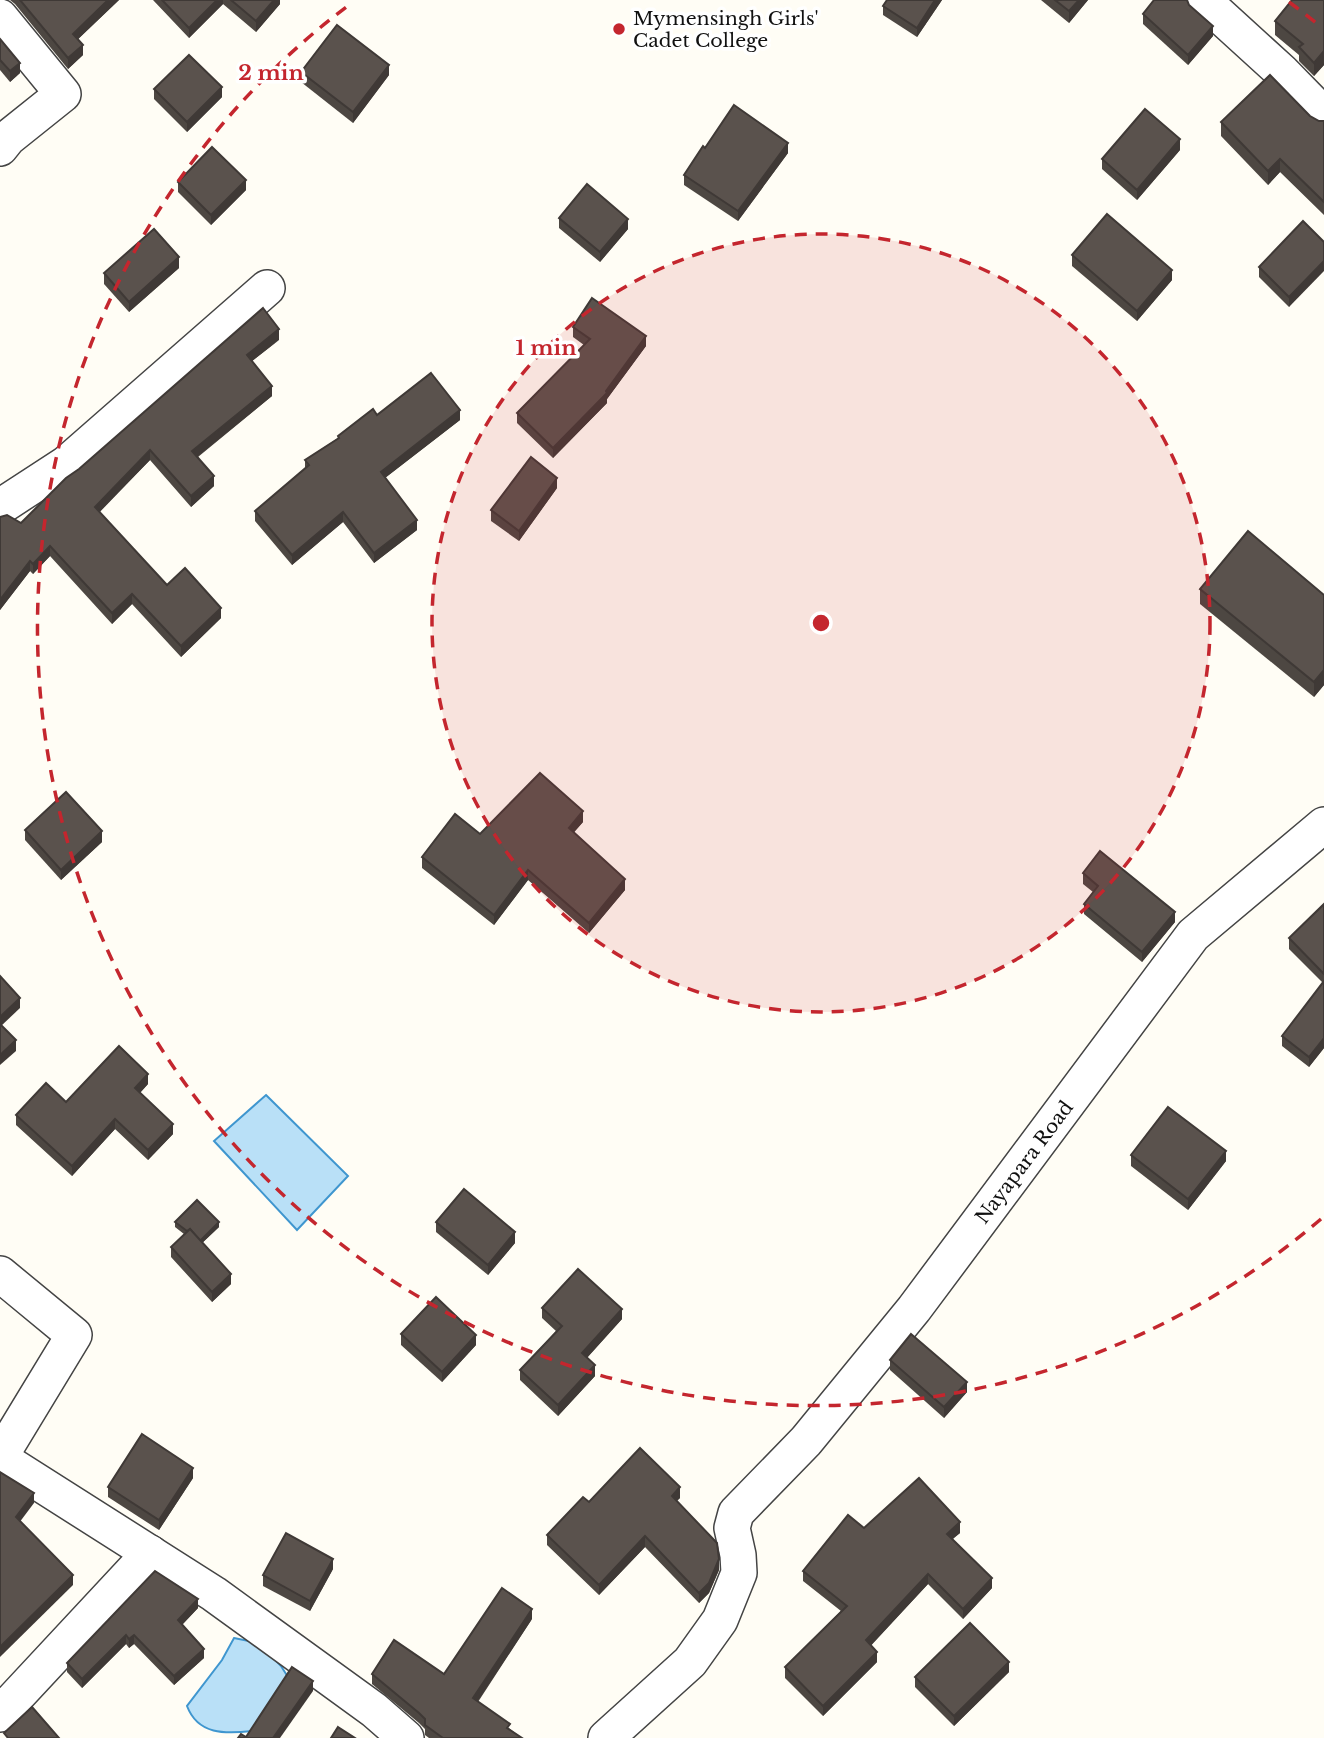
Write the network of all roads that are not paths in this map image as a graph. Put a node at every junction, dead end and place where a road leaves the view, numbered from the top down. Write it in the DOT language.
graph roads {
  1 [pos="1203,0"];
  2 [pos="0,17"];
  3 [pos="1324,115"];
  4 [pos="0,148"];
  5 [pos="267,288"];
  6 [pos="0,508"];
  7 [pos="1324,825"];
  8 [pos="0,1274"];
  9 [pos="0,1457"];
  10 [pos="150,1553"];
  11 [pos="0,1714"];
  12 [pos="405,1738"];
  13 [pos="606,1738"];
  1 -- 3 [label="street"];
  2 -- 4 [label="street"];
  5 -- 6 [label="street"];
  7 -- 13 [label="street, Nayapara Road"];
  8 -- 9 [label="street"];
  9 -- 10 [label="street"];
  10 -- 11 [label="street"];
  10 -- 12 [label="street"];
}
